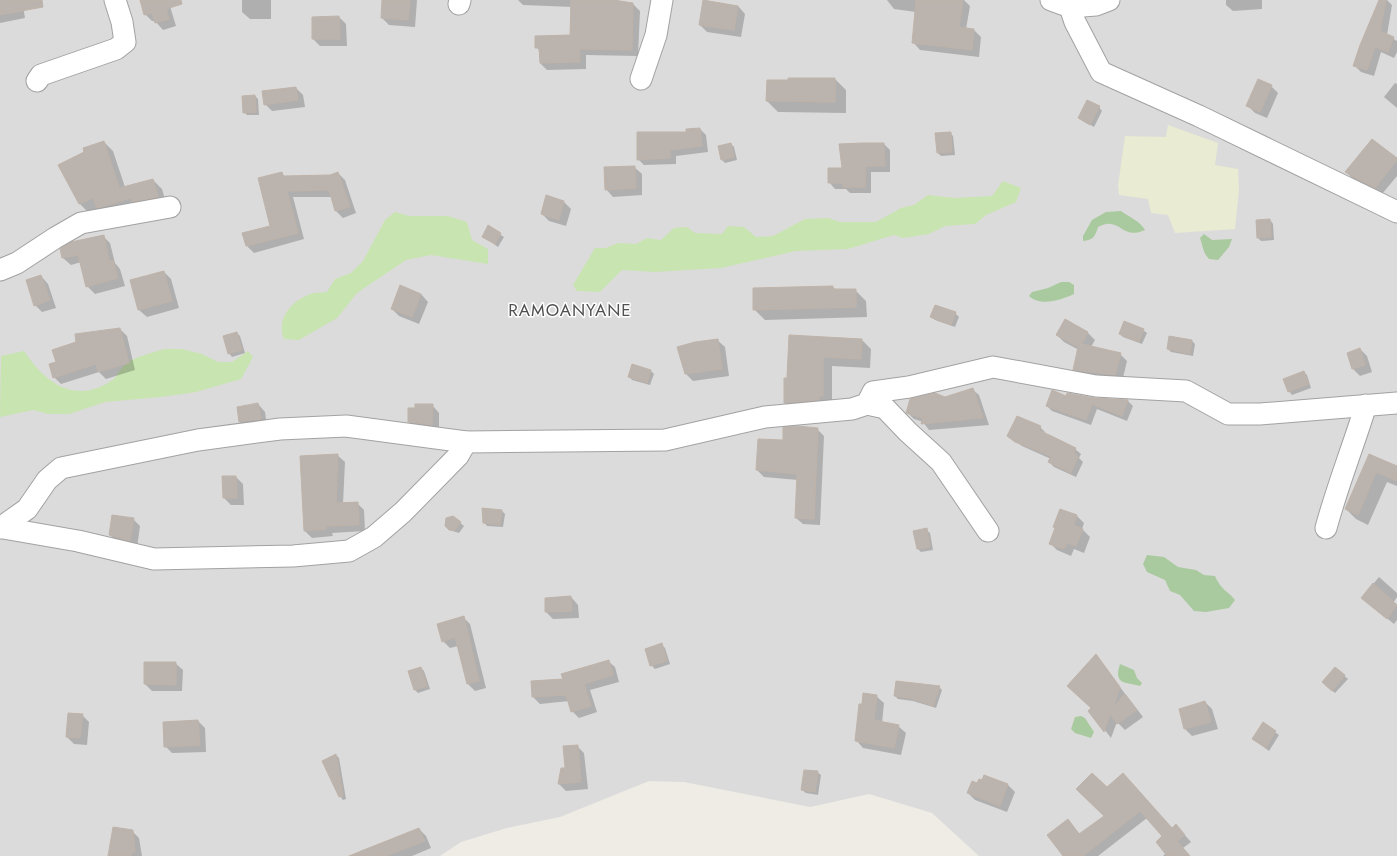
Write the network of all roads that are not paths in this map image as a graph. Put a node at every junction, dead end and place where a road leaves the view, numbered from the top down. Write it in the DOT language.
graph roads {
  1 [pos="115,0"];
  2 [pos="662,0"];
  3 [pos="1051,0"];
  4 [pos="1109,0"];
  5 [pos="1070,7"];
  6 [pos="641,80"];
  7 [pos="37,81"];
  8 [pos="170,206"];
  9 [pos="1397,212"];
  10 [pos="0,270"];
  11 [pos="1397,403"];
  12 [pos="867,404"];
  13 [pos="1366,405"];
  14 [pos="466,442"];
  15 [pos="1,528"];
  16 [pos="1326,528"];
  17 [pos="988,531"];
  1 -- 7 [label="street"];
  2 -- 6 [label="street"];
  3 -- 5 [label="street"];
  4 -- 5 [label="street"];
  5 -- 9 [label="street"];
  8 -- 10 [label="street"];
  11 -- 13 [label="street"];
  12 -- 13 [label="street"];
  12 -- 14 [label="street"];
  12 -- 17 [label="street"];
  13 -- 16 [label="street"];
  14 -- 15 [label="street"];
  14 -- 15 [label="street"];
}
